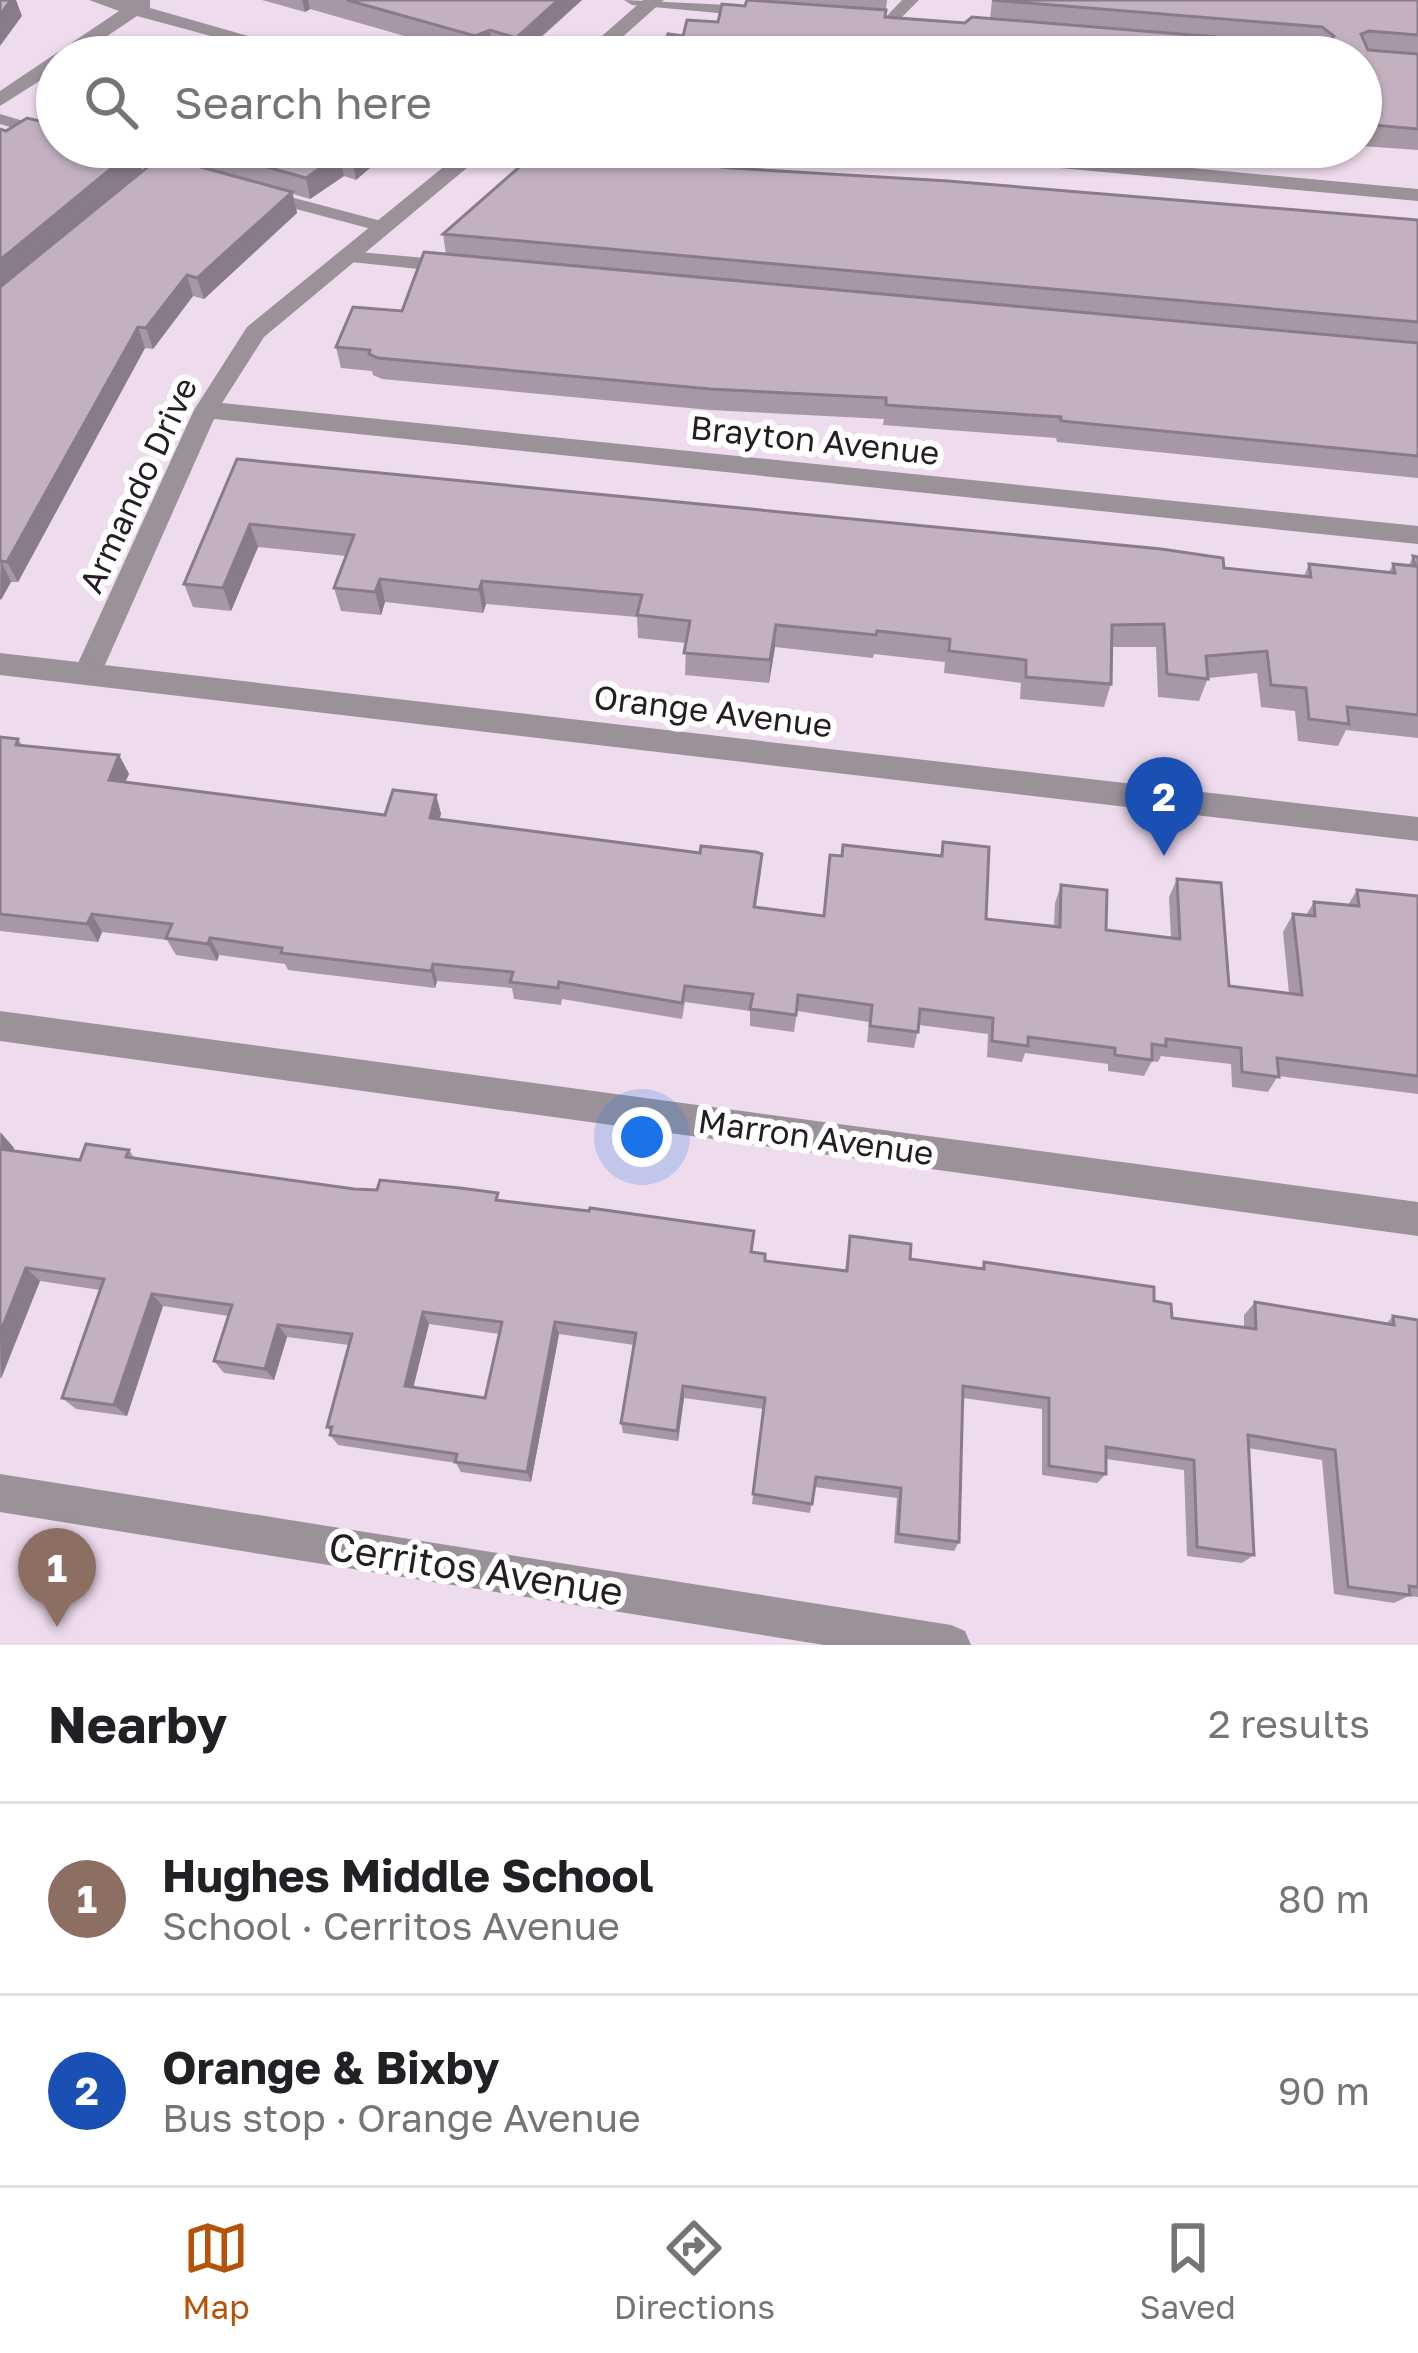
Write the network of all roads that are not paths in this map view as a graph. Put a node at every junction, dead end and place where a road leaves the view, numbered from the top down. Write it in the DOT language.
graph roads {
  1 [pos="99,0"];
  2 [pos="911,0"];
  3 [pos="645,1"];
  4 [pos="141,5"];
  5 [pos="769,13"];
  6 [pos="865,20"];
  7 [pos="889,22"];
  8 [pos="912,23"];
  9 [pos="94,36"];
  10 [pos="242,36"];
  11 [pos="609,36"];
  12 [pos="36,75"];
  13 [pos="0,100"];
  14 [pos="0,119"];
  15 [pos="36,130"];
  16 [pos="161,168"];
  17 [pos="166,168"];
  18 [pos="455,168"];
  19 [pos="1124,168"];
  20 [pos="190,175"];
  21 [pos="144,181"];
  22 [pos="255,192"];
  23 [pos="1418,195"];
  24 [pos="383,227"];
  25 [pos="346,257"];
  26 [pos="466,268"];
  27 [pos="206,410"];
  28 [pos="1418,536"];
  29 [pos="0,664"];
  30 [pos="86,674"];
  31 [pos="1418,829"];
  32 [pos="0,1026"];
  33 [pos="1418,1219"];
  34 [pos="0,1493"];
  35 [pos="951,1645"];
  1 -- 4 [label="street"];
  2 -- 7 [label="lane"];
  3 -- 5 [label="lane"];
  3 -- 11 [label="street"];
  4 -- 9 [label="street"];
  4 -- 10 [label="street"];
  6 -- 7 [label="lane"];
  7 -- 8 [label="lane"];
  12 -- 13 [label="street"];
  14 -- 15 [label="lane"];
  16 -- 21 [label="lane"];
  17 -- 20 [label="lane"];
  18 -- 24 [label="street, Armando Drive"];
  19 -- 23 [label="street"];
  22 -- 24 [label="lane"];
  24 -- 25 [label="street, Armando Drive"];
  25 -- 26 [label="lane"];
  25 -- 27 [label="street, Armando Drive"];
  27 -- 28 [label="street, Brayton Avenue"];
  27 -- 30 [label="street, Armando Drive"];
  29 -- 30 [label="street, Orange Avenue"];
  30 -- 31 [label="street, Orange Avenue"];
  32 -- 33 [label="street, Marron Avenue"];
  34 -- 35 [label="street, Cerritos Avenue"];
}
